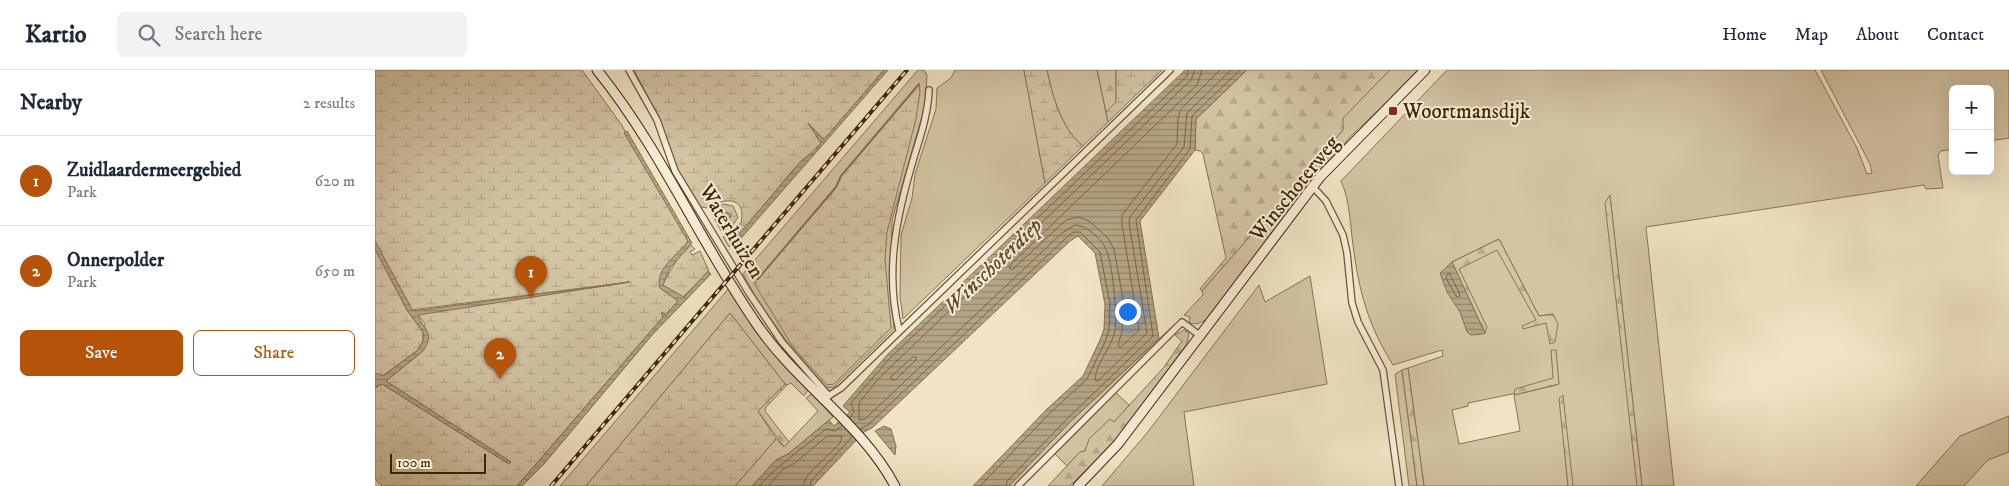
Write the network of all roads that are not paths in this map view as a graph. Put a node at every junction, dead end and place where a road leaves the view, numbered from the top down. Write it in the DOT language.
graph roads {
  1 [pos="597,70"];
  2 [pos="629,70"];
  3 [pos="1170,70"];
  4 [pos="1425,70"];
  5 [pos="929,90"];
  6 [pos="1313,187"];
  7 [pos="899,330"];
  8 [pos="1199,335"];
  9 [pos="826,398"];
  10 [pos="895,486"];
  11 [pos="1017,486"];
  12 [pos="1078,486"];
  13 [pos="1399,486"];
  1 -- 9 [label="main road, Waterhuizen"];
  2 -- 9 [label="street, Waterhuizen"];
  3 -- 7 [label="street"];
  4 -- 6 [label="main road, Winschoterweg"];
  5 -- 7 [label="street"];
  6 -- 8 [label="main road, Winschoterweg"];
  6 -- 13 [label="street"];
  7 -- 9 [label="street"];
  8 -- 11 [label="street"];
  8 -- 12 [label="main road, Winschoterweg"];
  9 -- 10 [label="main road, Waterhuizen"];
}
